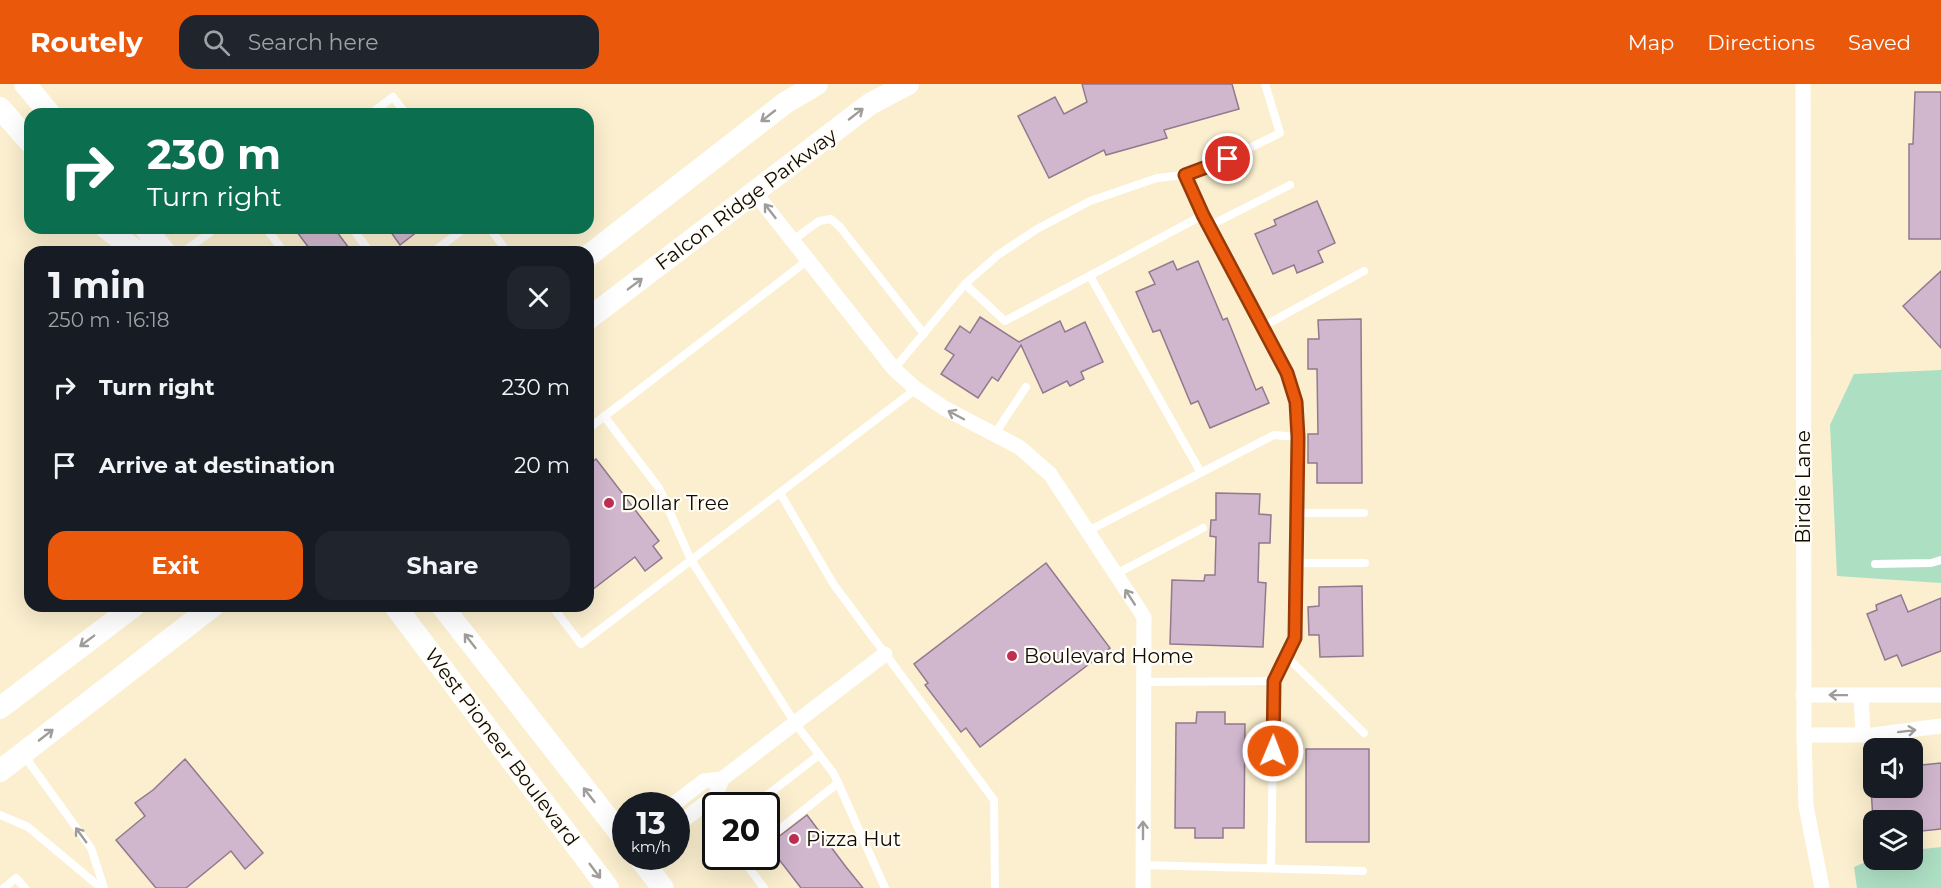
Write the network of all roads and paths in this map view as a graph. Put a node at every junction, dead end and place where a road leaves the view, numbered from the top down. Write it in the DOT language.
graph roads {
  1 [pos="25,84"];
  2 [pos="817,84"];
  3 [pos="908,84"];
  4 [pos="1265,84"];
  5 [pos="1803,84"];
  6 [pos="0,108"];
  7 [pos="45,108"];
  8 [pos="378,108"];
  9 [pos="401,108"];
  10 [pos="24,135"];
  11 [pos="1185,175"];
  12 [pos="1290,185"];
  13 [pos="755,193"];
  14 [pos="1203,215"];
  15 [pos="1209,226"];
  16 [pos="110,234"];
  17 [pos="113,234"];
  18 [pos="150,234"];
  19 [pos="208,234"];
  20 [pos="457,234"];
  21 [pos="793,240"];
  22 [pos="120,246"];
  23 [pos="130,246"];
  24 [pos="160,246"];
  25 [pos="191,246"];
  26 [pos="442,246"];
  27 [pos="594,251"];
  28 [pos="808,260"];
  29 [pos="1364,271"];
  30 [pos="1090,276"];
  31 [pos="965,285"];
  32 [pos="594,314"];
  33 [pos="1262,327"];
  34 [pos="924,334"];
  35 [pos="894,369"];
  36 [pos="1026,387"];
  37 [pos="916,389"];
  38 [pos="604,416"];
  39 [pos="594,424"];
  40 [pos="994,435"];
  41 [pos="1298,437"];
  42 [pos="1201,473"];
  43 [pos="780,493"];
  44 [pos="1297,513"];
  45 [pos="1364,513"];
  46 [pos="1203,528"];
  47 [pos="1088,531"];
  48 [pos="691,560"];
  49 [pos="1941,560"];
  50 [pos="1296,563"];
  51 [pos="1365,563"];
  52 [pos="1875,564"];
  53 [pos="1116,574"];
  54 [pos="126,612"];
  55 [pos="205,612"];
  56 [pos="400,612"];
  57 [pos="447,612"];
  58 [pos="557,612"];
  59 [pos="885,654"];
  60 [pos="1286,656"];
  61 [pos="1274,681"];
  62 [pos="1144,682"];
  63 [pos="1803,695"];
  64 [pos="1941,695"];
  65 [pos="1861,696"];
  66 [pos="0,708"];
  67 [pos="795,723"];
  68 [pos="1941,726"];
  69 [pos="1364,733"];
  70 [pos="1804,735"];
  71 [pos="1863,735"];
  72 [pos="23,754"];
  73 [pos="819,755"];
  74 [pos="0,771"];
  75 [pos="722,779"];
  76 [pos="838,783"];
  77 [pos="689,792"];
  78 [pos="771,792"];
  79 [pos="0,815"];
  80 [pos="690,815"];
  81 [pos="612,824"];
  82 [pos="780,829"];
  83 [pos="1143,865"];
  84 [pos="1271,868"];
  85 [pos="649,870"];
  86 [pos="751,870"];
  87 [pos="1363,871"];
  88 [pos="4,888"];
  89 [pos="25,888"];
  90 [pos="102,888"];
  91 [pos="608,888"];
  92 [pos="663,888"];
  93 [pos="764,888"];
  94 [pos="885,888"];
  95 [pos="995,888"];
  96 [pos="1143,888"];
  97 [pos="1822,888"];
  1 -- 7 [label="main road"];
  2 -- 27 [label="main road, one-way"];
  13 -- 3 [label="main road, Falcon Ridge Parkway, one-way"];
  4 -- 11 [label="lane"];
  5 -- 63 [label="street, Birdie Lane"];
  6 -- 10 [label="main road"];
  8 -- 9 [label="lane"];
  11 -- 14 [label="lane"];
  11 -- 31 [label="lane"];
  12 -- 15 [label="lane"];
  21 -- 13 [label="street, one-way"];
  32 -- 13 [label="main road, Falcon Ridge Parkway, one-way"];
  14 -- 15 [label="lane"];
  14 -- 30 [label="lane"];
  15 -- 33 [label="lane"];
  16 -- 22 [label="main road"];
  17 -- 23 [label="main road"];
  18 -- 24 [label="main road"];
  19 -- 25 [label="lane"];
  20 -- 26 [label="lane"];
  21 -- 28 [label="street"];
  21 -- 34 [label="lane"];
  28 -- 35 [label="street"];
  28 -- 38 [label="lane"];
  29 -- 33 [label="lane"];
  30 -- 31 [label="lane"];
  30 -- 42 [label="lane"];
  31 -- 34 [label="lane"];
  33 -- 41 [label="lane"];
  34 -- 35 [label="lane"];
  35 -- 37 [label="street"];
  36 -- 40 [label="lane"];
  40 -- 37 [label="street, one-way"];
  37 -- 43 [label="lane"];
  38 -- 39 [label="lane"];
  38 -- 48 [label="lane"];
  40 -- 47 [label="street"];
  41 -- 42 [label="lane"];
  41 -- 44 [label="lane"];
  42 -- 47 [label="lane"];
  43 -- 48 [label="lane"];
  43 -- 59 [label="lane"];
  44 -- 45 [label="lane"];
  44 -- 50 [label="lane"];
  46 -- 53 [label="lane"];
  47 -- 53 [label="street"];
  48 -- 58 [label="lane"];
  48 -- 67 [label="lane"];
  49 -- 52 [label="lane"];
  50 -- 51 [label="lane"];
  50 -- 60 [label="lane"];
  62 -- 53 [label="street, one-way"];
  54 -- 66 [label="main road, one-way"];
  72 -- 55 [label="main road, one-way"];
  56 -- 91 [label="main road, West Pioneer Boulevard, one-way"];
  81 -- 57 [label="main road, West Pioneer Boulevard, one-way"];
  59 -- 67 [label="street"];
  59 -- 95 [label="lane"];
  60 -- 61 [label="lane"];
  60 -- 69 [label="lane"];
  61 -- 62 [label="lane"];
  61 -- 84 [label="lane"];
  83 -- 62 [label="street, one-way"];
  65 -- 63 [label="street, one-way"];
  63 -- 70 [label="street, Birdie Lane"];
  64 -- 65 [label="street"];
  65 -- 71 [label="street"];
  67 -- 73 [label="lane"];
  67 -- 75 [label="street"];
  71 -- 68 [label="street, one-way"];
  70 -- 71 [label="street"];
  70 -- 97 [label="street, Birdie Lane"];
  72 -- 74 [label="main road"];
  90 -- 72 [label="lane, one-way"];
  73 -- 76 [label="lane"];
  73 -- 78 [label="lane"];
  75 -- 77 [label="street"];
  75 -- 80 [label="street"];
  76 -- 82 [label="lane"];
  76 -- 94 [label="lane"];
  79 -- 90 [label="lane"];
  83 -- 84 [label="lane"];
  83 -- 96 [label="street"];
  84 -- 87 [label="lane"];
  85 -- 92 [label="main road, West Pioneer Boulevard"];
  86 -- 93 [label="lane"];
  88 -- 89 [label="lane"];
}
